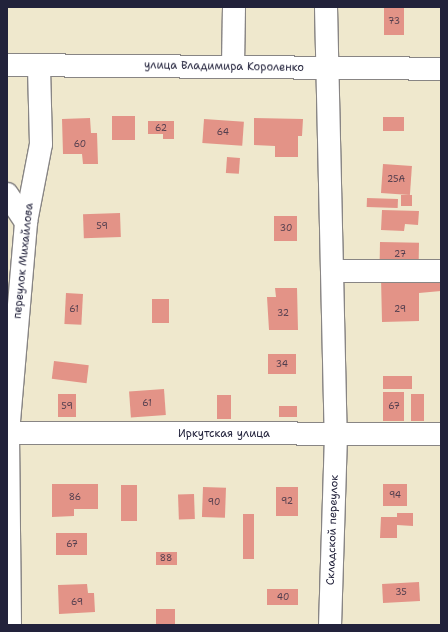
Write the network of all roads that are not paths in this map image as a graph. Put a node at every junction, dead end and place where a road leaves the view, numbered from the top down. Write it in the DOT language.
graph roads {
  1 [pos="234,7"];
  2 [pos="326,16"];
  3 [pos="7,65"];
  4 [pos="39,65"];
  5 [pos="234,65"];
  6 [pos="329,68"];
  7 [pos="441,69"];
  8 [pos="7,194"];
  9 [pos="26,222"];
  10 [pos="332,271"];
  11 [pos="441,271"];
  12 [pos="8,433"];
  13 [pos="441,434"];
  14 [pos="336,435"];
  15 [pos="10,625"];
  16 [pos="330,625"];
  1 -- 5 [label="street"];
  2 -- 6 [label="street, Складской переулок"];
  3 -- 4 [label="street, улица Владимира Короленко"];
  4 -- 5 [label="street, улица Владимира Короленко"];
  4 -- 9 [label="street, переулок Михайлова"];
  5 -- 6 [label="street, улица Владимира Короленко"];
  6 -- 7 [label="street, улица Владимира Короленко"];
  6 -- 10 [label="street, Складской переулок"];
  8 -- 9 [label="street"];
  9 -- 12 [label="street, переулок Михайлова"];
  10 -- 11 [label="street"];
  10 -- 14 [label="street, Складской переулок"];
  12 -- 14 [label="street, Иркутская улица"];
  12 -- 15 [label="street, переулок Михайлова"];
  13 -- 14 [label="street, Иркутская улица"];
  14 -- 16 [label="street, Складской переулок"];
}
